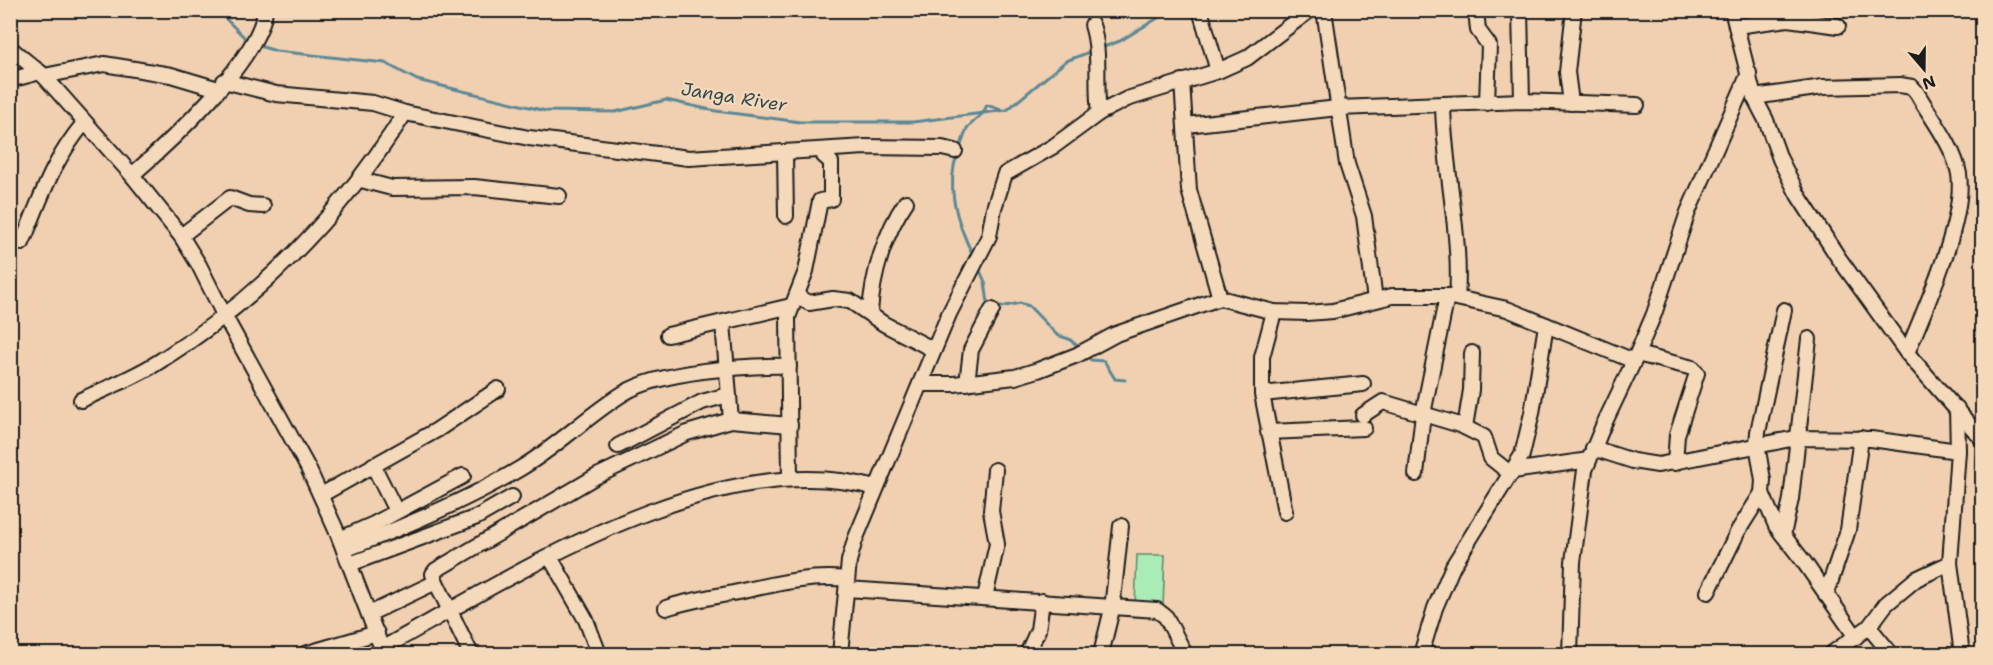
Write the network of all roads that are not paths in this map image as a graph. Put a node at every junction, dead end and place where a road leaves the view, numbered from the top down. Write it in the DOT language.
graph roads {
  1 [pos="265,10"];
  2 [pos="1200,10"];
  3 [pos="1310,10"];
  4 [pos="1324,10"];
  5 [pos="1476,10"];
  6 [pos="1520,10"];
  7 [pos="1574,10"];
  8 [pos="1732,10"];
  9 [pos="1092,24"];
  10 [pos="1736,26"];
  11 [pos="1838,26"];
  12 [pos="10,48"];
  13 [pos="1218,71"];
  14 [pos="1749,73"];
  15 [pos="42,74"];
  16 [pos="10,80"];
  17 [pos="1182,81"];
  18 [pos="221,85"];
  19 [pos="1754,97"];
  20 [pos="1522,101"];
  21 [pos="1487,103"];
  22 [pos="1571,103"];
  23 [pos="1443,105"];
  24 [pos="1637,105"];
  25 [pos="1338,108"];
  26 [pos="405,113"];
  27 [pos="1100,113"];
  28 [pos="84,123"];
  29 [pos="1186,125"];
  30 [pos="824,151"];
  31 [pos="955,151"];
  32 [pos="785,153"];
  33 [pos="132,176"];
  34 [pos="361,180"];
  35 [pos="559,196"];
  36 [pos="906,202"];
  37 [pos="263,206"];
  38 [pos="786,216"];
  39 [pos="181,236"];
  40 [pos="22,243"];
  41 [pos="1452,297"];
  42 [pos="1220,298"];
  43 [pos="1375,300"];
  44 [pos="795,301"];
  45 [pos="992,310"];
  46 [pos="1784,310"];
  47 [pos="1274,312"];
  48 [pos="870,313"];
  49 [pos="224,315"];
  50 [pos="723,323"];
  51 [pos="1546,325"];
  52 [pos="668,335"];
  53 [pos="1809,339"];
  54 [pos="934,350"];
  55 [pos="1472,353"];
  56 [pos="1907,353"];
  57 [pos="1636,358"];
  58 [pos="789,366"];
  59 [pos="728,370"];
  60 [pos="967,383"];
  61 [pos="920,384"];
  62 [pos="1363,384"];
  63 [pos="498,389"];
  64 [pos="1262,394"];
  65 [pos="728,395"];
  66 [pos="81,400"];
  67 [pos="1957,408"];
  68 [pos="1423,414"];
  69 [pos="731,420"];
  70 [pos="790,425"];
  71 [pos="1466,427"];
  72 [pos="1268,432"];
  73 [pos="1796,438"];
  74 [pos="1861,438"];
  75 [pos="1983,439"];
  76 [pos="1757,444"];
  77 [pos="618,446"];
  78 [pos="1958,451"];
  79 [pos="1591,454"];
  80 [pos="1675,463"];
  81 [pos="373,465"];
  82 [pos="995,470"];
  83 [pos="1512,473"];
  84 [pos="1416,474"];
  85 [pos="463,476"];
  86 [pos="790,479"];
  87 [pos="876,488"];
  88 [pos="1762,493"];
  89 [pos="321,495"];
  90 [pos="512,497"];
  91 [pos="396,511"];
  92 [pos="1285,512"];
  93 [pos="1121,526"];
  94 [pos="1783,535"];
  95 [pos="344,551"];
  96 [pos="550,557"];
  97 [pos="1950,563"];
  98 [pos="436,582"];
  99 [pos="847,584"];
  100 [pos="1708,592"];
  101 [pos="1826,595"];
  102 [pos="986,597"];
  103 [pos="1042,601"];
  104 [pos="666,608"];
  105 [pos="1112,609"];
  106 [pos="451,610"];
  107 [pos="369,614"];
  108 [pos="1869,627"];
  109 [pos="377,633"];
  110 [pos="1856,637"];
  111 [pos="383,651"];
  112 [pos="304,654"];
  113 [pos="471,654"];
  114 [pos="599,654"];
  115 [pos="840,654"];
  116 [pos="1027,654"];
  117 [pos="1101,654"];
  118 [pos="1185,654"];
  119 [pos="1421,654"];
  120 [pos="1570,654"];
  121 [pos="1831,654"];
  122 [pos="1891,654"];
  123 [pos="1962,654"];
  1 -- 18 [label="street"];
  2 -- 13 [label="street"];
  3 -- 13 [label="street"];
  4 -- 25 [label="street"];
  5 -- 21 [label="street"];
  6 -- 20 [label="street"];
  7 -- 22 [label="street"];
  8 -- 10 [label="street"];
  9 -- 27 [label="street"];
  10 -- 11 [label="street"];
  10 -- 14 [label="street"];
  12 -- 15 [label="street"];
  13 -- 17 [label="street"];
  14 -- 19 [label="street"];
  14 -- 57 [label="street"];
  15 -- 16 [label="street"];
  15 -- 18 [label="street"];
  15 -- 28 [label="street"];
  17 -- 27 [label="street"];
  17 -- 29 [label="street"];
  18 -- 26 [label="street"];
  18 -- 33 [label="street"];
  19 -- 56 [label="street"];
  19 -- 56 [label="street"];
  20 -- 21 [label="street"];
  20 -- 22 [label="street"];
  21 -- 23 [label="street"];
  22 -- 24 [label="street"];
  23 -- 25 [label="street"];
  23 -- 41 [label="street"];
  25 -- 29 [label="street"];
  25 -- 43 [label="street"];
  26 -- 32 [label="street"];
  26 -- 34 [label="street"];
  27 -- 54 [label="street"];
  28 -- 33 [label="street"];
  28 -- 40 [label="street"];
  29 -- 42 [label="street"];
  30 -- 31 [label="street"];
  30 -- 32 [label="street"];
  30 -- 44 [label="street"];
  32 -- 38 [label="street"];
  33 -- 39 [label="street"];
  34 -- 35 [label="street"];
  34 -- 49 [label="street"];
  36 -- 48 [label="street"];
  37 -- 39 [label="street"];
  39 -- 49 [label="street"];
  41 -- 43 [label="street"];
  41 -- 51 [label="street"];
  41 -- 68 [label="street"];
  42 -- 47 [label="street"];
  42 -- 60 [label="street"];
  43 -- 47 [label="street"];
  44 -- 48 [label="street"];
  44 -- 50 [label="street"];
  44 -- 58 [label="street"];
  45 -- 60 [label="street"];
  46 -- 76 [label="street"];
  47 -- 64 [label="street"];
  48 -- 54 [label="street"];
  49 -- 66 [label="street"];
  49 -- 89 [label="street"];
  50 -- 52 [label="street"];
  50 -- 59 [label="street"];
  51 -- 57 [label="street"];
  51 -- 83 [label="street"];
  53 -- 73 [label="street"];
  54 -- 61 [label="street"];
  55 -- 71 [label="street"];
  56 -- 67 [label="street"];
  57 -- 79 [label="street"];
  57 -- 80 [label="street"];
  58 -- 59 [label="street"];
  58 -- 70 [label="street"];
  59 -- 65 [label="street"];
  59 -- 95 [label="street"];
  60 -- 61 [label="street"];
  61 -- 87 [label="street"];
  62 -- 64 [label="street"];
  63 -- 81 [label="street"];
  64 -- 72 [label="street"];
  65 -- 69 [label="street"];
  65 -- 77 [label="street"];
  67 -- 75 [label="street"];
  67 -- 78 [label="street"];
  68 -- 71 [label="street"];
  68 -- 72 [label="street"];
  68 -- 84 [label="street"];
  69 -- 70 [label="street"];
  69 -- 98 [label="street"];
  70 -- 86 [label="street"];
  71 -- 83 [label="street"];
  72 -- 92 [label="street"];
  73 -- 74 [label="street"];
  73 -- 76 [label="street"];
  73 -- 94 [label="street"];
  74 -- 78 [label="street"];
  74 -- 101 [label="street"];
  76 -- 80 [label="street"];
  76 -- 88 [label="street"];
  78 -- 97 [label="street"];
  79 -- 80 [label="street"];
  79 -- 83 [label="street"];
  79 -- 120 [label="street"];
  81 -- 89 [label="street"];
  81 -- 91 [label="street"];
  82 -- 102 [label="street"];
  83 -- 119 [label="street"];
  85 -- 91 [label="street"];
  86 -- 87 [label="street"];
  86 -- 96 [label="street"];
  87 -- 99 [label="street"];
  88 -- 94 [label="street"];
  88 -- 100 [label="street"];
  89 -- 95 [label="street"];
  90 -- 95 [label="street"];
  91 -- 95 [label="street"];
  93 -- 105 [label="street"];
  94 -- 101 [label="street"];
  95 -- 107 [label="street"];
  96 -- 106 [label="street"];
  96 -- 114 [label="street"];
  97 -- 108 [label="street"];
  97 -- 123 [label="street"];
  98 -- 106 [label="street"];
  98 -- 107 [label="street"];
  99 -- 102 [label="street"];
  99 -- 104 [label="street"];
  99 -- 115 [label="street"];
  101 -- 110 [label="street"];
  102 -- 103 [label="street"];
  103 -- 105 [label="street"];
  103 -- 116 [label="street"];
  105 -- 117 [label="street"];
  105 -- 118 [label="street"];
  106 -- 111 [label="street"];
  106 -- 113 [label="street"];
  107 -- 109 [label="street"];
  108 -- 110 [label="street"];
  108 -- 122 [label="street"];
  109 -- 111 [label="street"];
  109 -- 112 [label="street"];
  110 -- 121 [label="street"];
}
